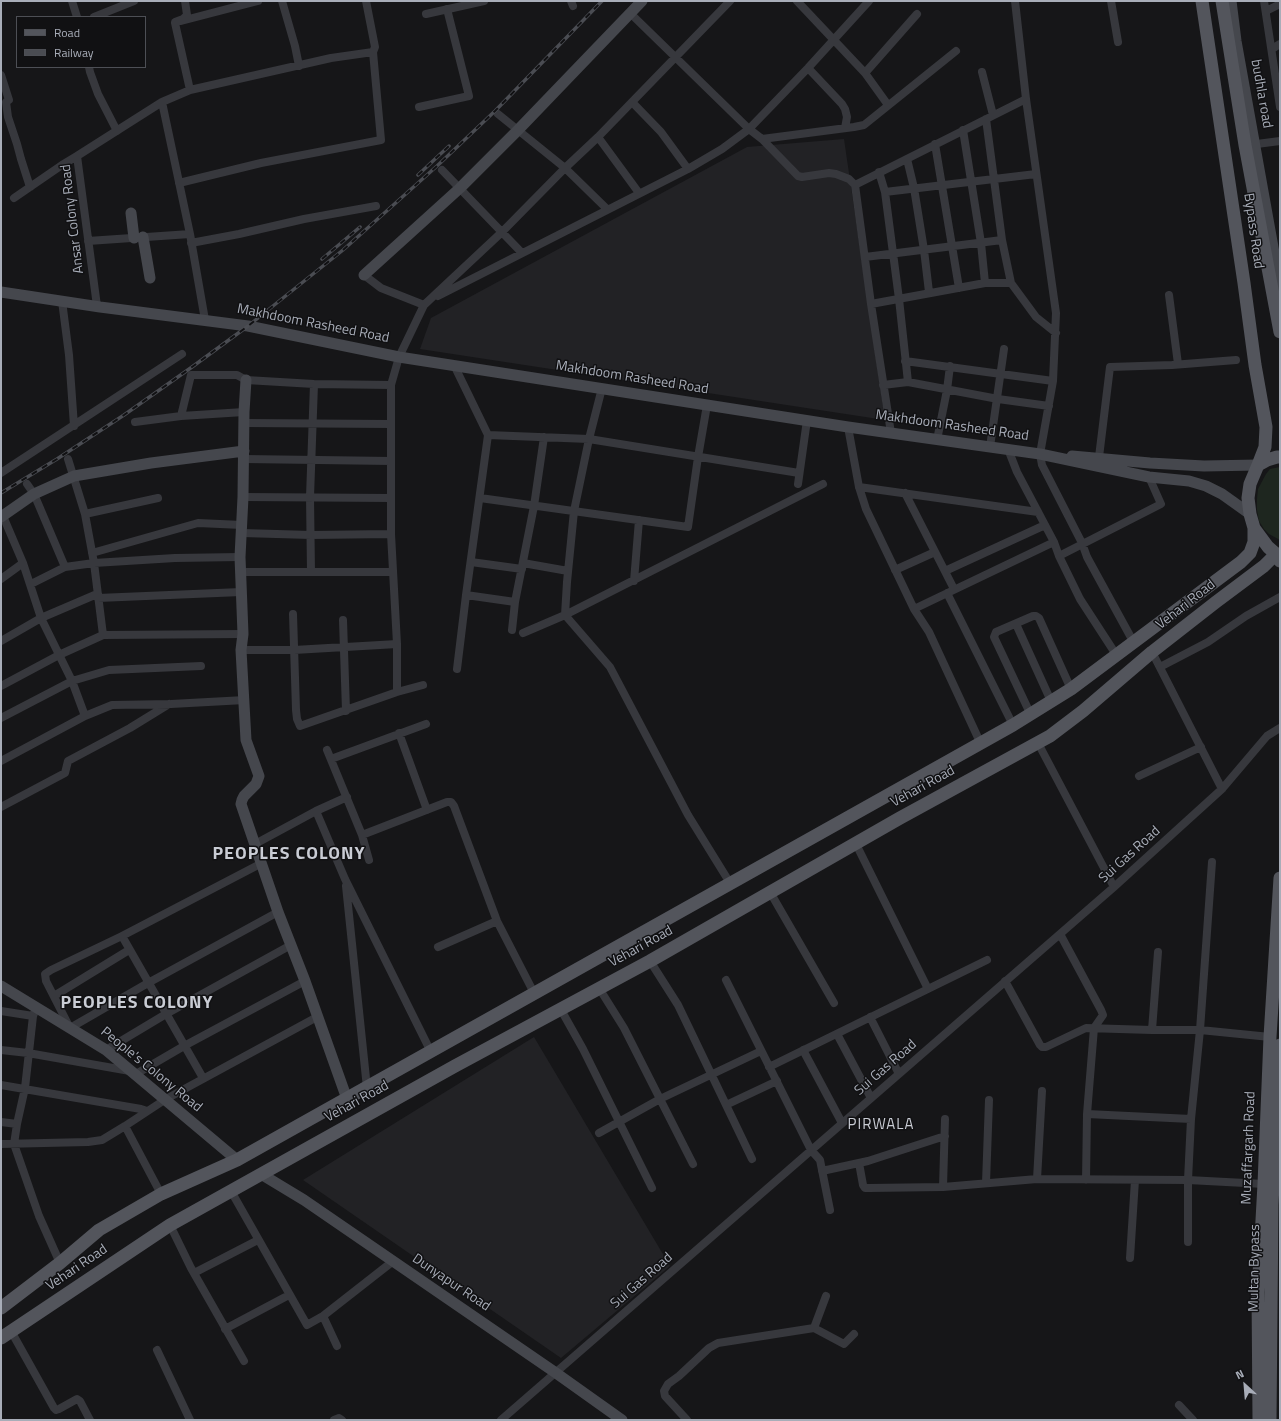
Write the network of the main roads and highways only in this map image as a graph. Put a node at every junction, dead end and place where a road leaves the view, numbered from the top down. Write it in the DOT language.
graph roads {
  1 [pos="1202,1"];
  2 [pos="1222,1"];
  3 [pos="1280,326"];
  4 [pos="1280,457"];
  5 [pos="1258,465"];
  6 [pos="1254,528"];
  7 [pos="1279,556"];
  8 [pos="1280,878"];
  9 [pos="1280,1045"];
  10 [pos="1,1308"];
  11 [pos="6,1335"];
  12 [pos="1259,1420"];
  13 [pos="1270,1420"];
  1 -- 5 [label="main road, Bypass Road"];
  2 -- 3 [label="main road"];
  4 -- 5 [label="main road"];
  5 -- 6 [label="main road, Bypass Road"];
  6 -- 7 [label="main road"];
  6 -- 10 [label="main road, Vehari Road"];
  7 -- 11 [label="main road, Vehari Road"];
  8 -- 12 [label="main road, Muzaffargarh Road"];
  9 -- 13 [label="main road, Multan Bypass"];
}
